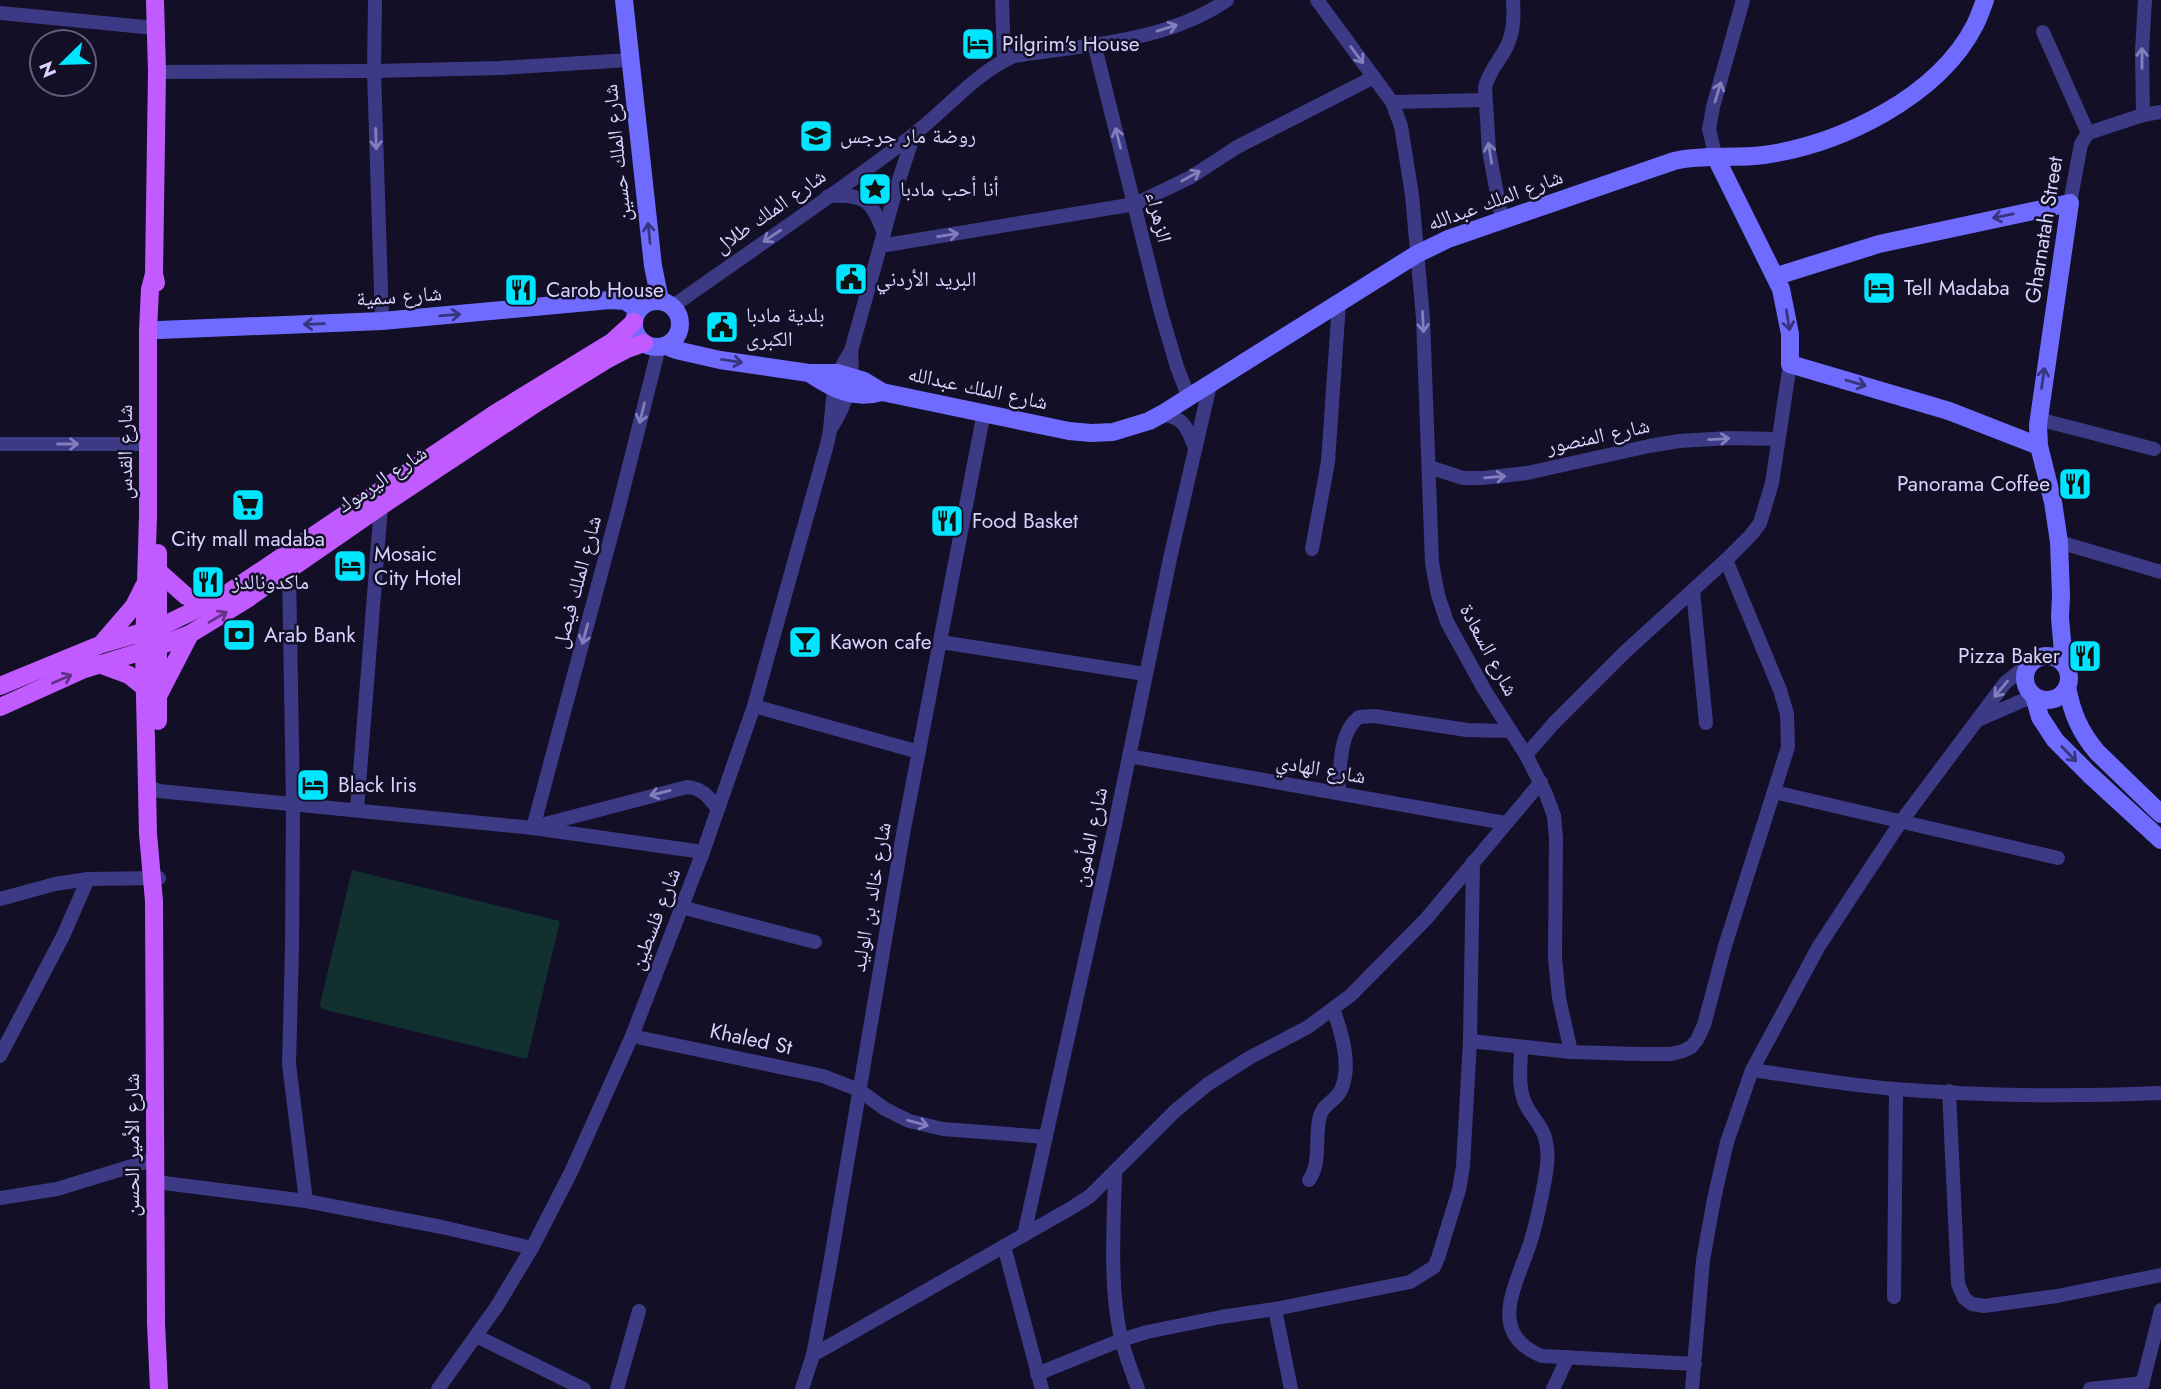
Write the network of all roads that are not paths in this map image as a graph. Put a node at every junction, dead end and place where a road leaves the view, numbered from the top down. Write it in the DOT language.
graph roads {
  1 [pos="155,0"];
  2 [pos="375,0"];
  3 [pos="624,0"];
  4 [pos="1002,0"];
  5 [pos="1227,0"];
  6 [pos="1317,0"];
  7 [pos="1513,0"];
  8 [pos="1743,0"];
  9 [pos="1985,0"];
  10 [pos="2145,0"];
  11 [pos="0,13"];
  12 [pos="155,28"];
  13 [pos="2043,32"];
  14 [pos="1094,43"];
  15 [pos="630,60"];
  16 [pos="1004,60"];
  17 [pos="374,71"];
  18 [pos="156,72"];
  19 [pos="1374,77"];
  20 [pos="1485,100"];
  21 [pos="1392,102"];
  22 [pos="2161,112"];
  23 [pos="2143,115"];
  24 [pos="915,134"];
  25 [pos="2088,134"];
  26 [pos="1716,158"];
  27 [pos="827,196"];
  28 [pos="2070,203"];
  29 [pos="1135,204"];
  30 [pos="1502,220"];
  31 [pos="882,240"];
  32 [pos="1417,254"];
  33 [pos="1776,276"];
  34 [pos="666,303"];
  35 [pos="1339,303"];
  36 [pos="636,315"];
  37 [pos="382,321"];
  38 [pos="153,330"];
  39 [pos="656,345"];
  40 [pos="1790,364"];
  41 [pos="843,384"];
  42 [pos="1210,385"];
  43 [pos="1189,398"];
  44 [pos="984,412"];
  45 [pos="1162,414"];
  46 [pos="2038,419"];
  47 [pos="1778,439"];
  48 [pos="0,444"];
  49 [pos="147,444"];
  50 [pos="2039,446"];
  51 [pos="1195,448"];
  52 [pos="2154,449"];
  53 [pos="1429,467"];
  54 [pos="153,472"];
  55 [pos="381,506"];
  56 [pos="2059,542"];
  57 [pos="1312,549"];
  58 [pos="1726,560"];
  59 [pos="289,570"];
  60 [pos="2161,572"];
  61 [pos="153,576"];
  62 [pos="1693,591"];
  63 [pos="208,605"];
  64 [pos="2060,618"];
  65 [pos="152,629"];
  66 [pos="190,634"];
  67 [pos="941,642"];
  68 [pos="102,644"];
  69 [pos="152,648"];
  70 [pos="2034,660"];
  71 [pos="99,664"];
  72 [pos="2064,664"];
  73 [pos="1145,674"];
  74 [pos="0,686"];
  75 [pos="2067,687"];
  76 [pos="151,692"];
  77 [pos="2033,696"];
  78 [pos="754,706"];
  79 [pos="0,707"];
  80 [pos="1976,721"];
  81 [pos="1706,723"];
  82 [pos="1510,731"];
  83 [pos="919,752"];
  84 [pos="1526,755"];
  85 [pos="1129,756"];
  86 [pos="1541,782"];
  87 [pos="153,789"];
  88 [pos="1774,792"];
  89 [pos="1338,793"];
  90 [pos="293,803"];
  91 [pos="718,809"];
  92 [pos="357,810"];
  93 [pos="2161,814"];
  94 [pos="1505,823"];
  95 [pos="1900,823"];
  96 [pos="533,828"];
  97 [pos="2161,840"];
  98 [pos="703,852"];
  99 [pos="2058,858"];
  100 [pos="1473,862"];
  101 [pos="154,878"];
  102 [pos="88,879"];
  103 [pos="0,898"];
  104 [pos="681,907"];
  105 [pos="815,942"];
  106 [pos="1333,1009"];
  107 [pos="632,1036"];
  108 [pos="1470,1041"];
  109 [pos="1521,1047"];
  110 [pos="1571,1052"];
  111 [pos="0,1056"];
  112 [pos="1752,1070"];
  113 [pos="1896,1089"];
  114 [pos="859,1090"];
  115 [pos="1949,1091"];
  116 [pos="2161,1093"];
  117 [pos="1045,1137"];
  118 [pos="155,1159"];
  119 [pos="1115,1171"];
  120 [pos="1309,1180"];
  121 [pos="156,1182"];
  122 [pos="0,1198"];
  123 [pos="306,1201"];
  124 [pos="1024,1235"];
  125 [pos="1004,1246"];
  126 [pos="532,1248"];
  127 [pos="2161,1275"];
  128 [pos="1895,1297"];
  129 [pos="1275,1309"];
  130 [pos="2161,1310"];
  131 [pos="639,1311"];
  132 [pos="476,1336"];
  133 [pos="1121,1340"];
  134 [pos="813,1355"];
  135 [pos="1568,1357"];
  136 [pos="1695,1364"];
  137 [pos="1037,1374"];
  138 [pos="2142,1386"];
  139 [pos="159,1389"];
  140 [pos="438,1389"];
  141 [pos="584,1389"];
  142 [pos="617,1389"];
  143 [pos="802,1389"];
  144 [pos="1042,1389"];
  145 [pos="1138,1389"];
  146 [pos="1291,1389"];
  147 [pos="1553,1389"];
  148 [pos="1692,1389"];
  149 [pos="2090,1389"];
  1 -- 12 [label="main road, شارع القدس"];
  2 -- 17 [label="street"];
  3 -- 15 [label="main road, شارع الملك حسين"];
  4 -- 16 [label="street"];
  14 -- 5 [label="street, شارع الملك طلال, one-way"];
  6 -- 19 [label="street, شارع السعادة, one-way"];
  7 -- 20 [label="street"];
  26 -- 8 [label="street, one-way"];
  9 -- 26 [label="main road, شارع الملك عبدالله"];
  23 -- 10 [label="street, one-way"];
  11 -- 12 [label="street"];
  12 -- 18 [label="main road, شارع القدس"];
  13 -- 25 [label="street"];
  14 -- 16 [label="street, شارع الملك طلال"];
  29 -- 14 [label="street, الزهراء, one-way"];
  15 -- 17 [label="street"];
  34 -- 15 [label="main road, شارع الملك حسين, one-way"];
  16 -- 24 [label="street, شارع الملك طلال"];
  17 -- 18 [label="street"];
  17 -- 37 [label="street, one-way"];
  18 -- 38 [label="main road, شارع القدس"];
  19 -- 21 [label="street, شارع السعادة"];
  29 -- 19 [label="street, one-way"];
  20 -- 21 [label="street"];
  30 -- 20 [label="street, one-way"];
  21 -- 32 [label="street, شارع السعادة"];
  22 -- 23 [label="street"];
  23 -- 25 [label="street"];
  24 -- 27 [label="street, شارع الملك طلال"];
  24 -- 31 [label="street, شارع فلسطين"];
  25 -- 28 [label="street, Gharnatah Street"];
  26 -- 30 [label="main road, شارع الملك عبدالله"];
  26 -- 33 [label="main road"];
  27 -- 31 [label="street"];
  27 -- 34 [label="street, شارع الملك طلال, one-way"];
  28 -- 33 [label="main road, one-way"];
  46 -- 28 [label="main road, Gharnatah Street, one-way"];
  31 -- 29 [label="street, one-way"];
  29 -- 43 [label="street, الزهراء"];
  30 -- 32 [label="main road, شارع الملك عبدالله"];
  31 -- 41 [label="street, شارع فلسطين"];
  32 -- 35 [label="main road, شارع الملك عبدالله"];
  32 -- 53 [label="street, شارع السعادة, one-way"];
  33 -- 40 [label="main road, one-way"];
  34 -- 36 [label="main road"];
  34 -- 39 [label="main road"];
  35 -- 42 [label="main road, شارع الملك عبدالله"];
  35 -- 57 [label="street"];
  37 -- 36 [label="main road, شارع سمية, one-way"];
  36 -- 39 [label="main road"];
  36 -- 63 [label="main road, شارع اليرموك"];
  37 -- 38 [label="main road, شارع سمية, one-way"];
  38 -- 49 [label="main road, شارع القدس"];
  38 -- 54 [label="main road, شارع القدس"];
  39 -- 41 [label="main road, one-way"];
  39 -- 55 [label="main road, شارع اليرموك"];
  39 -- 96 [label="street, شارع الملك فيصل, one-way"];
  40 -- 47 [label="street"];
  40 -- 50 [label="main road, one-way"];
  41 -- 44 [label="main road, شارع الملك عبدالله"];
  41 -- 78 [label="street, شارع فلسطين"];
  42 -- 43 [label="main road, شارع الملك عبدالله"];
  42 -- 51 [label="street, شارع المأمون"];
  43 -- 45 [label="main road, شارع الملك عبدالله"];
  44 -- 45 [label="main road, شارع الملك عبدالله"];
  44 -- 67 [label="street, شارع خالد بن الوليد"];
  45 -- 51 [label="street"];
  46 -- 50 [label="main road, Gharnatah Street"];
  46 -- 52 [label="street"];
  53 -- 47 [label="street, شارع المنصور, one-way"];
  47 -- 58 [label="street"];
  48 -- 49 [label="street, one-way"];
  49 -- 54 [label="main road, شارع القدس"];
  50 -- 56 [label="main road, Gharnatah Street"];
  51 -- 73 [label="street, شارع المأمون"];
  53 -- 82 [label="street, شارع السعادة"];
  54 -- 61 [label="main road, شارع القدس"];
  55 -- 59 [label="main road, شارع اليرموك"];
  55 -- 92 [label="street"];
  56 -- 60 [label="street"];
  56 -- 64 [label="main road, Gharnatah Street"];
  58 -- 62 [label="street"];
  58 -- 88 [label="street"];
  66 -- 59 [label="main road, شارع اليرموك, one-way"];
  59 -- 90 [label="street"];
  61 -- 63 [label="main road"];
  61 -- 65 [label="main road, شارع القدس"];
  61 -- 68 [label="main road"];
  62 -- 81 [label="street"];
  62 -- 84 [label="street"];
  63 -- 65 [label="main road, شارع اليرموك"];
  64 -- 70 [label="main road"];
  64 -- 72 [label="main road, Gharnatah Street"];
  65 -- 68 [label="main road, شارع اليرموك"];
  65 -- 69 [label="main road, شارع الأمير الحسن"];
  66 -- 69 [label="main road, شارع اليرموك"];
  66 -- 76 [label="main road"];
  67 -- 73 [label="street"];
  67 -- 83 [label="street, شارع خالد بن الوليد"];
  68 -- 74 [label="main road, شارع اليرموك"];
  69 -- 71 [label="main road, شارع اليرموك"];
  69 -- 76 [label="main road, شارع الأمير الحسن"];
  70 -- 72 [label="main road"];
  70 -- 77 [label="main road"];
  70 -- 80 [label="street, one-way"];
  71 -- 76 [label="main road"];
  79 -- 71 [label="main road, شارع اليرموك, one-way"];
  72 -- 75 [label="main road"];
  73 -- 85 [label="street, شارع المأمون"];
  75 -- 77 [label="main road"];
  75 -- 93 [label="main road"];
  76 -- 87 [label="main road, شارع الأمير الحسن"];
  77 -- 80 [label="street"];
  77 -- 97 [label="main road, one-way"];
  78 -- 83 [label="street"];
  78 -- 91 [label="street, شارع فلسطين"];
  80 -- 95 [label="street"];
  82 -- 84 [label="street, شارع السعادة"];
  82 -- 89 [label="street"];
  83 -- 114 [label="street, شارع خالد بن الوليد"];
  84 -- 86 [label="street, شارع السعادة"];
  85 -- 89 [label="street, شارع الهادي"];
  85 -- 117 [label="street, شارع المأمون"];
  86 -- 94 [label="street"];
  86 -- 110 [label="street, شارع السعادة"];
  87 -- 90 [label="street"];
  87 -- 101 [label="main road, شارع الأمير الحسن"];
  88 -- 95 [label="street"];
  88 -- 110 [label="street"];
  89 -- 94 [label="street, شارع الهادي"];
  90 -- 92 [label="street"];
  90 -- 123 [label="street"];
  91 -- 96 [label="street, one-way"];
  91 -- 98 [label="street, شارع فلسطين"];
  92 -- 96 [label="street"];
  94 -- 100 [label="street"];
  95 -- 99 [label="street"];
  95 -- 112 [label="street"];
  96 -- 98 [label="street"];
  98 -- 104 [label="street, شارع فلسطين"];
  100 -- 106 [label="street"];
  100 -- 108 [label="street"];
  101 -- 102 [label="street"];
  101 -- 118 [label="main road, شارع الأمير الحسن"];
  102 -- 103 [label="street"];
  102 -- 111 [label="street"];
  104 -- 105 [label="street"];
  104 -- 107 [label="street, شارع فلسطين"];
  106 -- 119 [label="street"];
  106 -- 120 [label="street"];
  107 -- 114 [label="street, Khaled St"];
  107 -- 126 [label="street, شارع فلسطين"];
  108 -- 109 [label="street"];
  108 -- 129 [label="street"];
  109 -- 110 [label="street"];
  109 -- 135 [label="street"];
  112 -- 113 [label="street"];
  112 -- 136 [label="street"];
  113 -- 115 [label="street"];
  113 -- 128 [label="street"];
  114 -- 117 [label="street, Khaled St, one-way"];
  114 -- 134 [label="street, شارع خالد بن الوليد"];
  115 -- 116 [label="street"];
  115 -- 127 [label="street"];
  117 -- 124 [label="street, شارع المأمون"];
  118 -- 121 [label="main road, شارع الأمير الحسن"];
  118 -- 122 [label="street"];
  119 -- 124 [label="street"];
  119 -- 133 [label="street"];
  121 -- 123 [label="street"];
  121 -- 139 [label="main road, شارع الأمير الحسن"];
  123 -- 126 [label="street"];
  124 -- 125 [label="street"];
  125 -- 134 [label="street"];
  125 -- 137 [label="street"];
  126 -- 132 [label="street, شارع فلسطين"];
  129 -- 133 [label="street"];
  129 -- 146 [label="street"];
  130 -- 138 [label="street"];
  131 -- 142 [label="street"];
  132 -- 140 [label="street, شارع فلسطين"];
  132 -- 141 [label="street"];
  133 -- 137 [label="street"];
  133 -- 145 [label="street"];
  134 -- 143 [label="street, شارع خالد بن الوليد"];
  135 -- 136 [label="street"];
  135 -- 147 [label="street"];
  136 -- 148 [label="street"];
  137 -- 144 [label="street"];
  138 -- 149 [label="street"];
}
